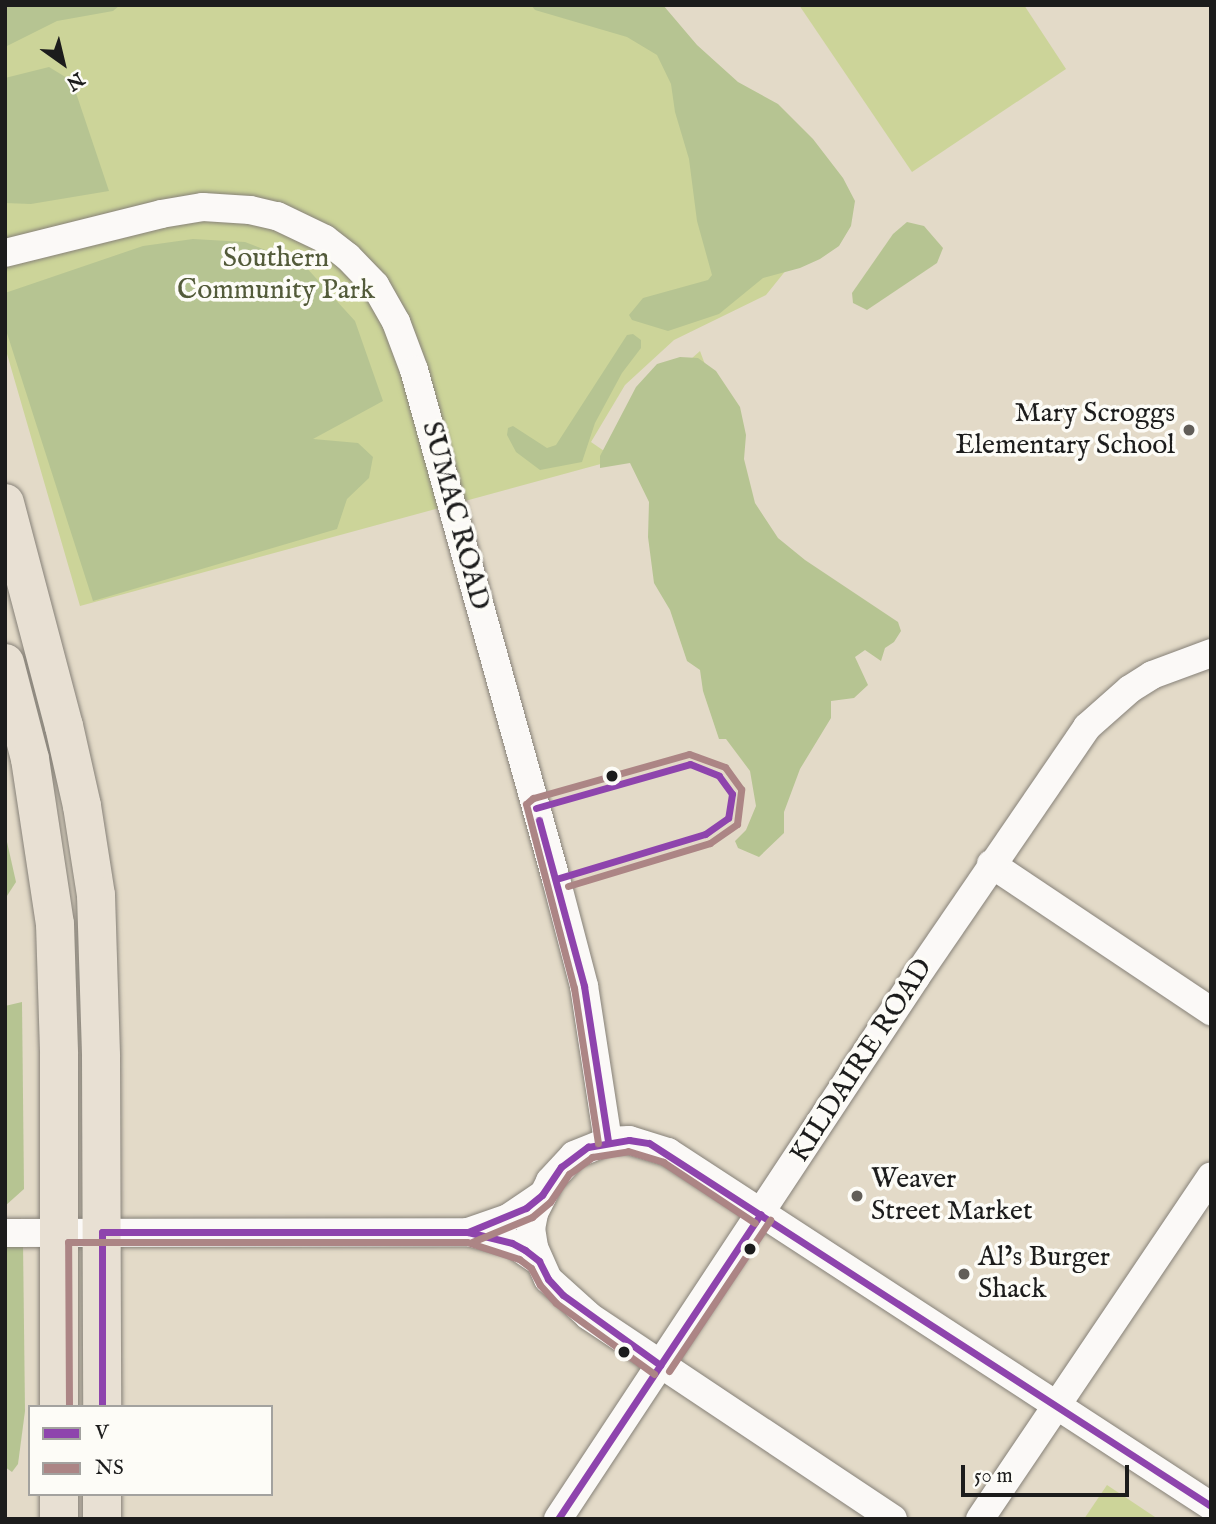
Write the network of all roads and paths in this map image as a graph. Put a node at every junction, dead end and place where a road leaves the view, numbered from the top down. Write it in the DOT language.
graph roads {
  1 [pos="5,253"];
  2 [pos="5,503"];
  3 [pos="1211,653"];
  4 [pos="5,663"];
  5 [pos="991,864"];
  6 [pos="1211,1010"];
  7 [pos="608,1141"];
  8 [pos="1211,1177"];
  9 [pos="542,1195"];
  10 [pos="761,1214"];
  11 [pos="57,1232"];
  12 [pos="102,1232"];
  13 [pos="468,1232"];
  14 [pos="5,1233"];
  15 [pos="539,1261"];
  16 [pos="660,1365"];
  17 [pos="59,1405"];
  18 [pos="102,1405"];
  19 [pos="1058,1406"];
  20 [pos="59,1496"];
  21 [pos="102,1496"];
  22 [pos="1211,1506"];
  23 [pos="60,1519"];
  24 [pos="102,1519"];
  25 [pos="558,1519"];
  26 [pos="893,1519"];
  27 [pos="980,1519"];
  1 -- 7 [label="street, SUMAC ROAD"];
  2 -- 12 [label="highway"];
  3 -- 5 [label="street, KILDAIRE ROAD"];
  4 -- 11 [label="highway"];
  5 -- 6 [label="street"];
  5 -- 10 [label="street, KILDAIRE ROAD"];
  7 -- 9 [label="street"];
  7 -- 10 [label="street"];
  8 -- 19 [label="street"];
  9 -- 13 [label="street"];
  9 -- 15 [label="street"];
  10 -- 16 [label="street, KILDAIRE ROAD"];
  10 -- 19 [label="street"];
  11 -- 12 [label="street"];
  11 -- 14 [label="street"];
  11 -- 17 [label="highway"];
  12 -- 13 [label="street"];
  12 -- 18 [label="highway"];
  13 -- 15 [label="street"];
  15 -- 16 [label="street"];
  16 -- 25 [label="street, KILDAIRE ROAD"];
  16 -- 26 [label="street"];
  19 -- 22 [label="street"];
  19 -- 27 [label="street"];
  20 -- 23 [label="highway"];
  21 -- 24 [label="highway"];
}
